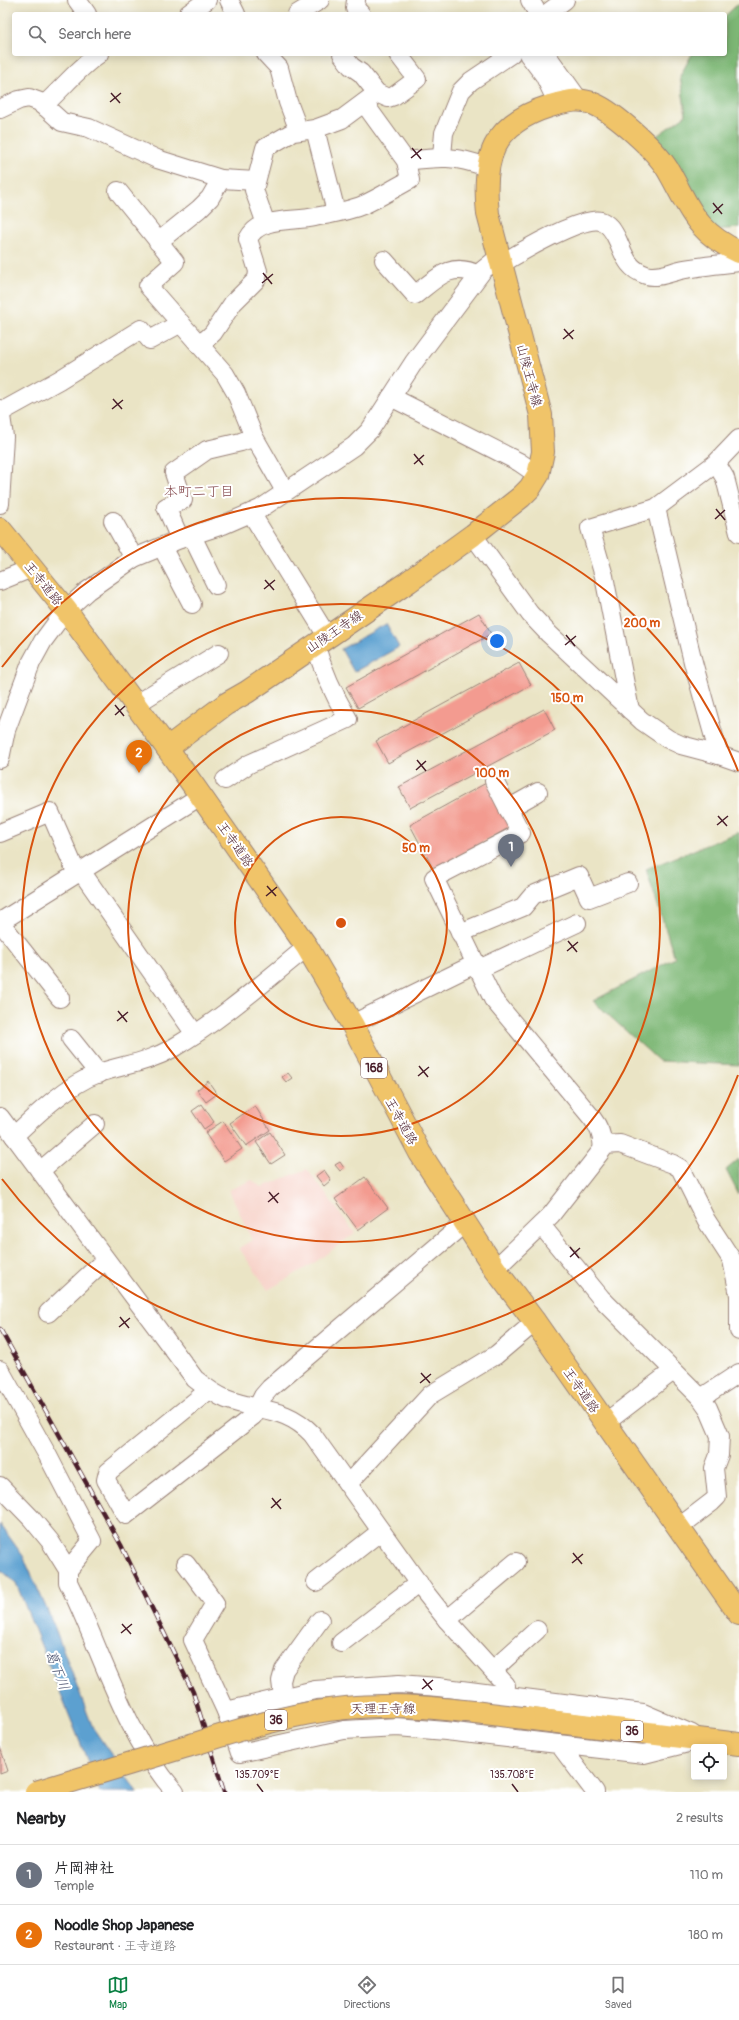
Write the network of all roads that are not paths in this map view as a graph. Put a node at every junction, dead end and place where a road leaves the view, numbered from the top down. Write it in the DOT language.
graph roads {
  1 [pos="77,0"];
  2 [pos="207,0"];
  3 [pos="229,0"];
  4 [pos="356,0"];
  5 [pos="530,0"];
  6 [pos="565,0"];
  7 [pos="317,6"];
  8 [pos="86,12"];
  9 [pos="191,12"];
  10 [pos="235,12"];
  11 [pos="302,12"];
  12 [pos="359,12"];
  13 [pos="537,12"];
  14 [pos="549,12"];
  15 [pos="97,56"];
  16 [pos="268,56"];
  17 [pos="344,56"];
  18 [pos="399,56"];
  19 [pos="509,56"];
  20 [pos="530,56"];
  21 [pos="547,56"];
  22 [pos="371,98"];
  23 [pos="579,100"];
  24 [pos="2,104"];
  25 [pos="558,104"];
  26 [pos="44,106"];
  27 [pos="307,130"];
  28 [pos="442,156"];
  29 [pos="406,161"];
  30 [pos="486,166"];
  31 [pos="221,178"];
  32 [pos="256,181"];
  33 [pos="118,190"];
  34 [pos="336,212"];
  35 [pos="266,224"];
  36 [pos="158,242"];
  37 [pos="739,252"];
  38 [pos="384,260"];
  39 [pos="500,260"];
  40 [pos="739,262"];
  41 [pos="478,275"];
  42 [pos="181,323"];
  43 [pos="200,345"];
  44 [pos="391,397"];
  45 [pos="0,411"];
  46 [pos="254,437"];
  47 [pos="739,439"];
  48 [pos="716,463"];
  49 [pos="538,475"];
  50 [pos="285,491"];
  51 [pos="0,504"];
  52 [pos="656,508"];
  53 [pos="251,513"];
  54 [pos="113,521"];
  55 [pos="0,529"];
  56 [pos="739,533"];
  57 [pos="473,535"];
  58 [pos="186,538"];
  59 [pos="162,547"];
  60 [pos="134,558"];
  61 [pos="32,568"];
  62 [pos="0,581"];
  63 [pos="216,585"];
  64 [pos="192,604"];
  65 [pos="66,610"];
  66 [pos="321,640"];
  67 [pos="219,653"];
  68 [pos="136,704"];
  69 [pos="630,710"];
  70 [pos="167,748"];
  71 [pos="719,755"];
  72 [pos="0,759"];
  73 [pos="739,762"];
  74 [pos="225,780"];
  75 [pos="494,781"];
  76 [pos="538,792"];
  77 [pos="202,796"];
  78 [pos="508,809"];
  79 [pos="0,833"];
  80 [pos="79,873"];
  81 [pos="628,883"];
  82 [pos="0,922"];
  83 [pos="577,924"];
  84 [pos="460,933"];
  85 [pos="307,947"];
  86 [pos="476,967"];
  87 [pos="60,998"];
  88 [pos="352,1024"];
  89 [pos="195,1034"];
  90 [pos="71,1039"];
  91 [pos="99,1074"];
  92 [pos="0,1117"];
  93 [pos="95,1124"];
  94 [pos="14,1136"];
  95 [pos="603,1145"];
  96 [pos="40,1171"];
  97 [pos="466,1222"];
  98 [pos="541,1225"];
  99 [pos="105,1260"];
  100 [pos="495,1270"];
  101 [pos="739,1296"];
  102 [pos="48,1314"];
  103 [pos="535,1322"];
  104 [pos="739,1331"];
  105 [pos="0,1370"];
  106 [pos="673,1371"];
  107 [pos="739,1372"];
  108 [pos="210,1390"];
  109 [pos="700,1398"];
  110 [pos="258,1406"];
  111 [pos="605,1423"];
  112 [pos="348,1484"];
  113 [pos="0,1486"];
  114 [pos="678,1528"];
  115 [pos="381,1531"];
  116 [pos="516,1562"];
  117 [pos="186,1564"];
  118 [pos="68,1570"];
  119 [pos="316,1582"];
  120 [pos="419,1583"];
  121 [pos="739,1614"];
  122 [pos="320,1620"];
  123 [pos="447,1620"];
  124 [pos="537,1630"];
  125 [pos="341,1643"];
  126 [pos="493,1670"];
  127 [pos="507,1695"];
  128 [pos="283,1697"];
  129 [pos="226,1711"];
  130 [pos="504,1737"];
  131 [pos="703,1739"];
  132 [pos="559,1744"];
  133 [pos="739,1744"];
  134 [pos="36,1792"];
  135 [pos="175,1792"];
  136 [pos="595,1792"];
  1 -- 8 [label="street"];
  2 -- 9 [label="street"];
  3 -- 10 [label="street"];
  4 -- 12 [label="street"];
  5 -- 13 [label="street"];
  6 -- 14 [label="street"];
  7 -- 11 [label="street"];
  15 -- 26 [label="street"];
  16 -- 27 [label="street"];
  17 -- 22 [label="street"];
  18 -- 22 [label="street"];
  19 -- 28 [label="street"];
  20 -- 25 [label="street"];
  21 -- 23 [label="street"];
  22 -- 27 [label="street"];
  22 -- 29 [label="street"];
  23 -- 25 [label="main road, 山陵王寺線"];
  23 -- 37 [label="main road, 山陵王寺線"];
  24 -- 26 [label="street"];
  25 -- 30 [label="main road, 山陵王寺線"];
  26 -- 31 [label="street"];
  27 -- 32 [label="street"];
  27 -- 34 [label="street"];
  28 -- 29 [label="street"];
  28 -- 30 [label="street"];
  29 -- 34 [label="street"];
  30 -- 39 [label="main road, 山陵王寺線"];
  31 -- 32 [label="street"];
  31 -- 36 [label="street"];
  32 -- 35 [label="street"];
  33 -- 36 [label="street"];
  34 -- 35 [label="street"];
  35 -- 43 [label="street"];
  36 -- 42 [label="street"];
  38 -- 41 [label="street"];
  39 -- 40 [label="street"];
  39 -- 41 [label="street"];
  39 -- 49 [label="main road, 山陵王寺線"];
  41 -- 44 [label="street"];
  42 -- 43 [label="street"];
  42 -- 45 [label="street"];
  43 -- 46 [label="street"];
  44 -- 49 [label="street"];
  44 -- 50 [label="street"];
  45 -- 51 [label="street"];
  46 -- 50 [label="street"];
  46 -- 58 [label="street"];
  47 -- 48 [label="street"];
  48 -- 52 [label="street"];
  48 -- 56 [label="street"];
  49 -- 57 [label="main road, 山陵王寺線"];
  50 -- 53 [label="street"];
  52 -- 69 [label="street"];
  52 -- 71 [label="street"];
  53 -- 58 [label="street"];
  53 -- 66 [label="street"];
  54 -- 60 [label="street"];
  55 -- 61 [label="main road, 王寺道路 / 168"];
  57 -- 66 [label="main road, 山陵王寺線"];
  57 -- 69 [label="street"];
  58 -- 59 [label="street"];
  58 -- 63 [label="street"];
  59 -- 60 [label="street"];
  59 -- 64 [label="street"];
  60 -- 65 [label="street"];
  61 -- 62 [label="street"];
  61 -- 65 [label="main road, 王寺道路 / 168"];
  65 -- 68 [label="main road, 王寺道路 / 168"];
  65 -- 72 [label="street"];
  66 -- 70 [label="main road, 山陵王寺線"];
  66 -- 74 [label="street"];
  67 -- 68 [label="street"];
  68 -- 70 [label="main road, 王寺道路 / 168"];
  69 -- 71 [label="street"];
  70 -- 77 [label="main road, 王寺道路 / 168"];
  71 -- 73 [label="street"];
  75 -- 78 [label="street"];
  76 -- 78 [label="street"];
  77 -- 80 [label="street"];
  77 -- 85 [label="main road, 王寺道路 / 168"];
  78 -- 84 [label="street"];
  79 -- 80 [label="street"];
  80 -- 82 [label="street"];
  80 -- 89 [label="street"];
  81 -- 84 [label="street"];
  82 -- 87 [label="street"];
  83 -- 86 [label="street"];
  84 -- 86 [label="street"];
  85 -- 88 [label="main road, 王寺道路 / 168"];
  85 -- 89 [label="street"];
  86 -- 88 [label="street"];
  86 -- 95 [label="street"];
  88 -- 97 [label="main road, 王寺道路 / 168"];
  89 -- 91 [label="street"];
  90 -- 91 [label="street"];
  91 -- 94 [label="street"];
  92 -- 94 [label="street"];
  93 -- 96 [label="street"];
  94 -- 96 [label="street"];
  95 -- 98 [label="street"];
  95 -- 101 [label="street"];
  96 -- 99 [label="street"];
  97 -- 100 [label="main road, 王寺道路 / 168"];
  97 -- 110 [label="street"];
  98 -- 100 [label="street"];
  98 -- 106 [label="street"];
  99 -- 102 [label="street"];
  99 -- 108 [label="street"];
  100 -- 103 [label="main road, 王寺道路 / 168"];
  101 -- 104 [label="street"];
  103 -- 111 [label="main road, 王寺道路 / 168"];
  103 -- 112 [label="street"];
  105 -- 118 [label="street"];
  106 -- 109 [label="street"];
  106 -- 111 [label="street"];
  107 -- 109 [label="street"];
  108 -- 110 [label="street"];
  108 -- 110 [label="street"];
  109 -- 114 [label="street"];
  110 -- 112 [label="street"];
  111 -- 114 [label="main road, 王寺道路 / 168"];
  112 -- 115 [label="street"];
  113 -- 118 [label="street"];
  114 -- 121 [label="main road, 王寺道路 / 168"];
  115 -- 119 [label="street"];
  115 -- 120 [label="street"];
  116 -- 123 [label="street"];
  117 -- 129 [label="street"];
  118 -- 135 [label="street"];
  120 -- 123 [label="street"];
  120 -- 125 [label="street"];
  122 -- 128 [label="street"];
  123 -- 126 [label="street"];
  124 -- 126 [label="street"];
  126 -- 127 [label="street"];
  127 -- 128 [label="street"];
  127 -- 130 [label="street"];
  127 -- 131 [label="street"];
  128 -- 129 [label="street"];
  129 -- 130 [label="street"];
  130 -- 132 [label="street"];
  131 -- 132 [label="street"];
  131 -- 133 [label="main road, 天理王寺線 / 36"];
  131 -- 134 [label="main road, 天理王寺線 / 36, bridge"];
  132 -- 136 [label="street"];
}
